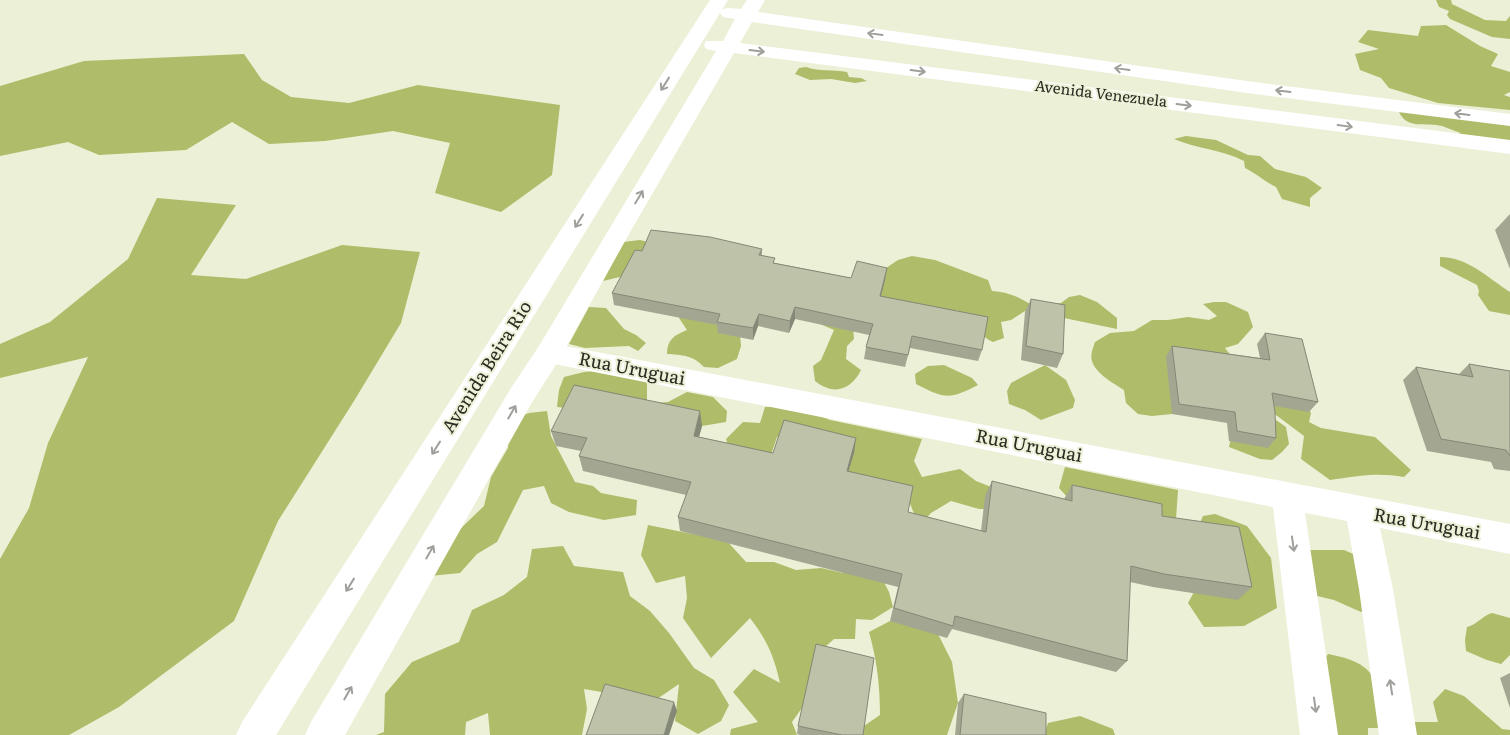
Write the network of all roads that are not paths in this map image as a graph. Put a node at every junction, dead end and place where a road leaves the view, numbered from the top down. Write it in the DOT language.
graph roads {
  1 [pos="715,5"];
  2 [pos="751,8"];
  3 [pos="691,42"];
  4 [pos="728,48"];
  5 [pos="1510,120"];
  6 [pos="1510,148"];
  7 [pos="549,353"];
  8 [pos="1287,496"];
  9 [pos="1361,512"];
  10 [pos="1510,539"];
  11 [pos="255,735"];
  12 [pos="324,735"];
  13 [pos="1319,735"];
  14 [pos="1398,735"];
  1 -- 2 [label="street, Avenida Venezuela"];
  1 -- 3 [label="street, Avenida Beira Rio"];
  2 -- 4 [label="street"];
  5 -- 2 [label="street, Avenida Venezuela, one-way"];
  3 -- 4 [label="street, Avenida Venezuela"];
  3 -- 11 [label="street, Avenida Beira Rio, one-way"];
  4 -- 6 [label="street, Avenida Venezuela, one-way"];
  7 -- 4 [label="street, one-way"];
  7 -- 8 [label="street, Rua Uruguai"];
  12 -- 7 [label="street, one-way"];
  8 -- 9 [label="street, Rua Uruguai"];
  8 -- 13 [label="street, one-way"];
  9 -- 10 [label="street, Rua Uruguai"];
  14 -- 9 [label="street, one-way"];
}
